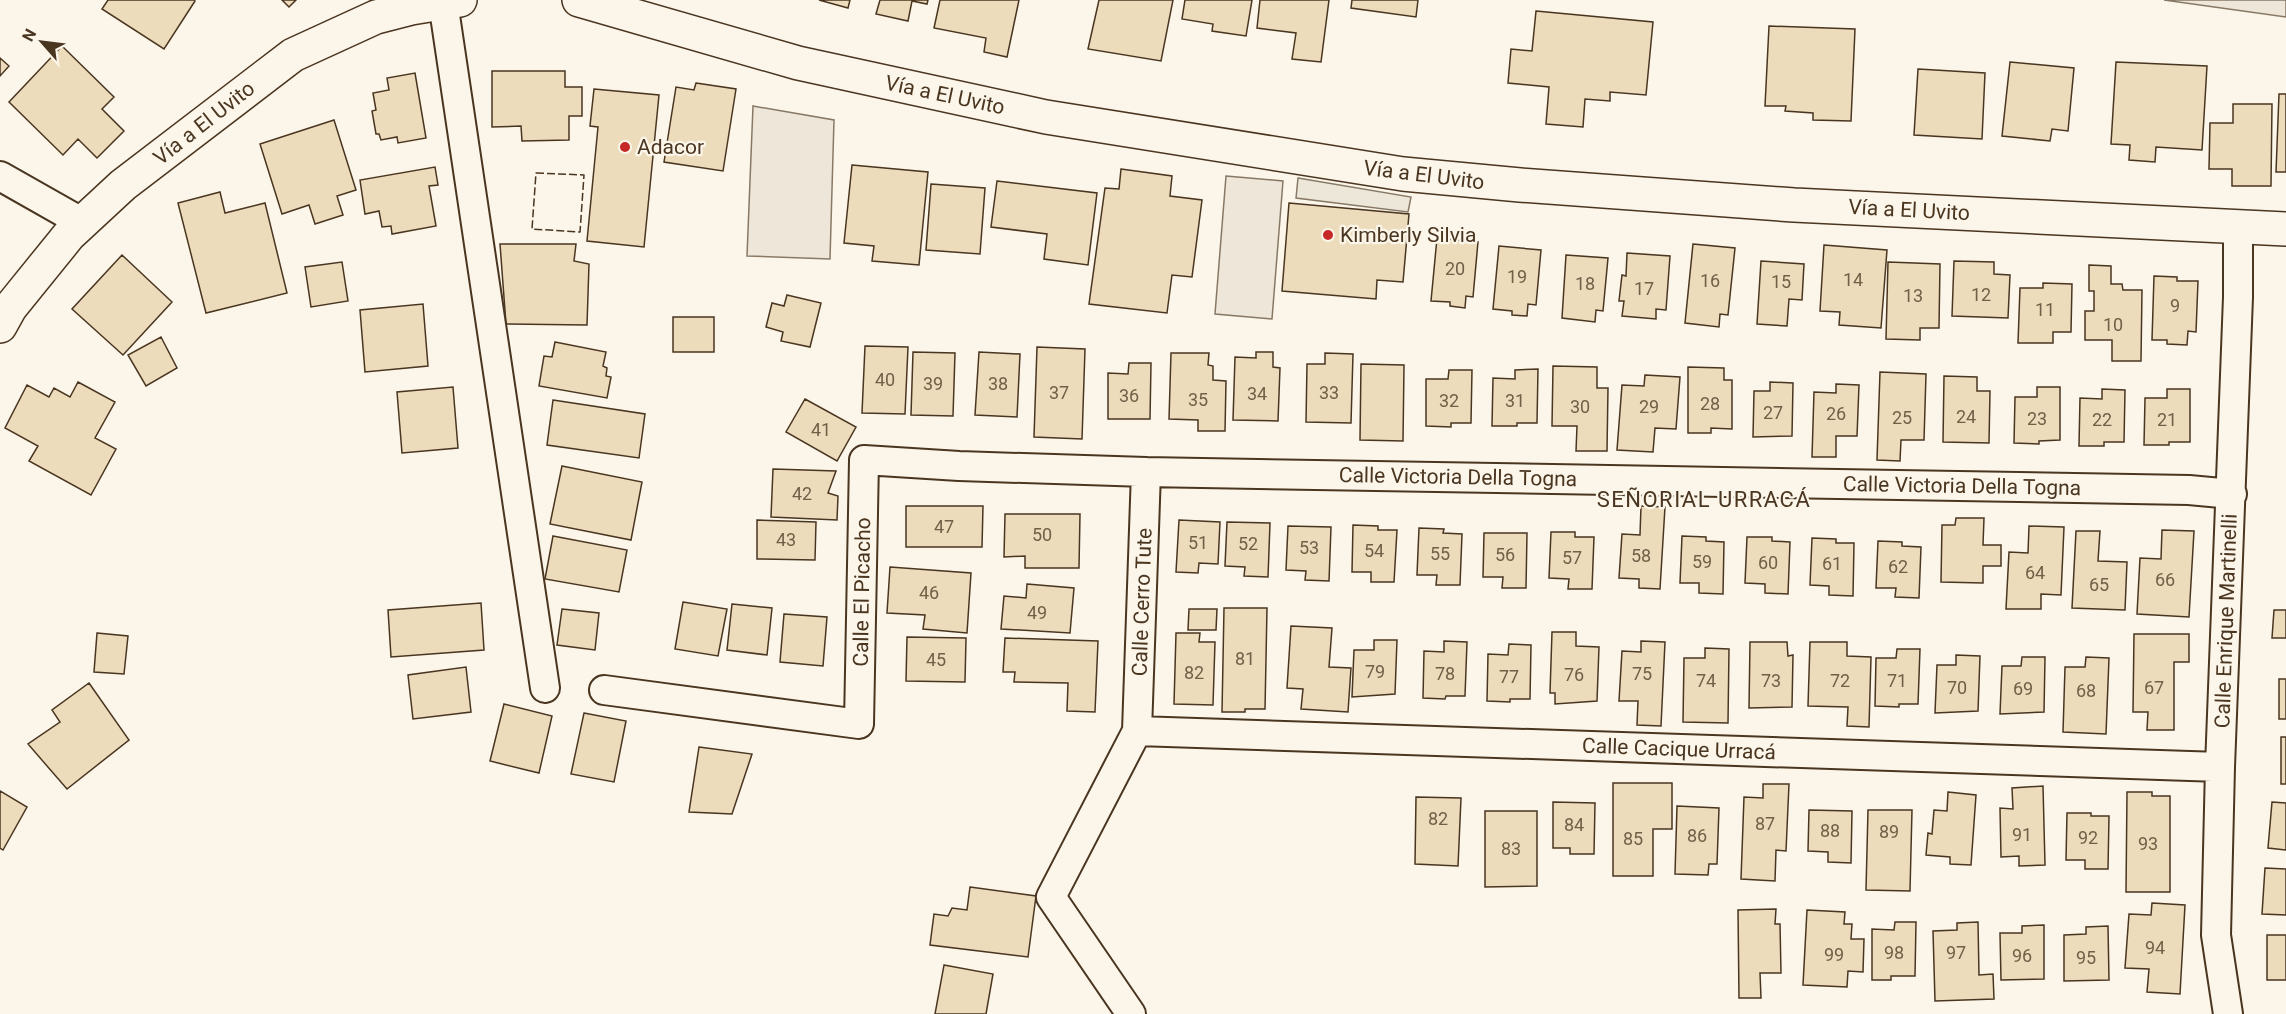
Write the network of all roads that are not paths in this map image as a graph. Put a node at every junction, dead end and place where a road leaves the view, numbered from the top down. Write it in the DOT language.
graph roads {
  1 [pos="579,0"];
  2 [pos="452,1"];
  3 [pos="0,176"];
  4 [pos="82,223"];
  5 [pos="2238,227"];
  6 [pos="2286,229"];
  7 [pos="0,326"];
  8 [pos="864,460"];
  9 [pos="1146,472"];
  10 [pos="2232,494"];
  11 [pos="545,688"];
  12 [pos="604,690"];
  13 [pos="1137,732"];
  14 [pos="2220,767"];
  15 [pos="1131,1014"];
  16 [pos="2228,1014"];
  1 -- 5 [label="street, Vía a El Uvito"];
  2 -- 4 [label="street, Vía a El Uvito"];
  2 -- 11 [label="street"];
  3 -- 4 [label="street"];
  4 -- 7 [label="street, Vía a El Uvito"];
  5 -- 6 [label="street, Vía a El Uvito"];
  5 -- 10 [label="street, Calle Enrique Martinelli"];
  8 -- 9 [label="street, Calle Victoria Della Togna"];
  8 -- 12 [label="street, Calle El Picacho"];
  9 -- 10 [label="street, Calle Victoria Della Togna"];
  9 -- 13 [label="street, Calle Cerro Tute"];
  10 -- 14 [label="street, Calle Enrique Martinelli"];
  13 -- 14 [label="street, Calle Cacique Urracá"];
  13 -- 15 [label="street"];
  14 -- 16 [label="street, Calle Enrique Martinelli"];
}
